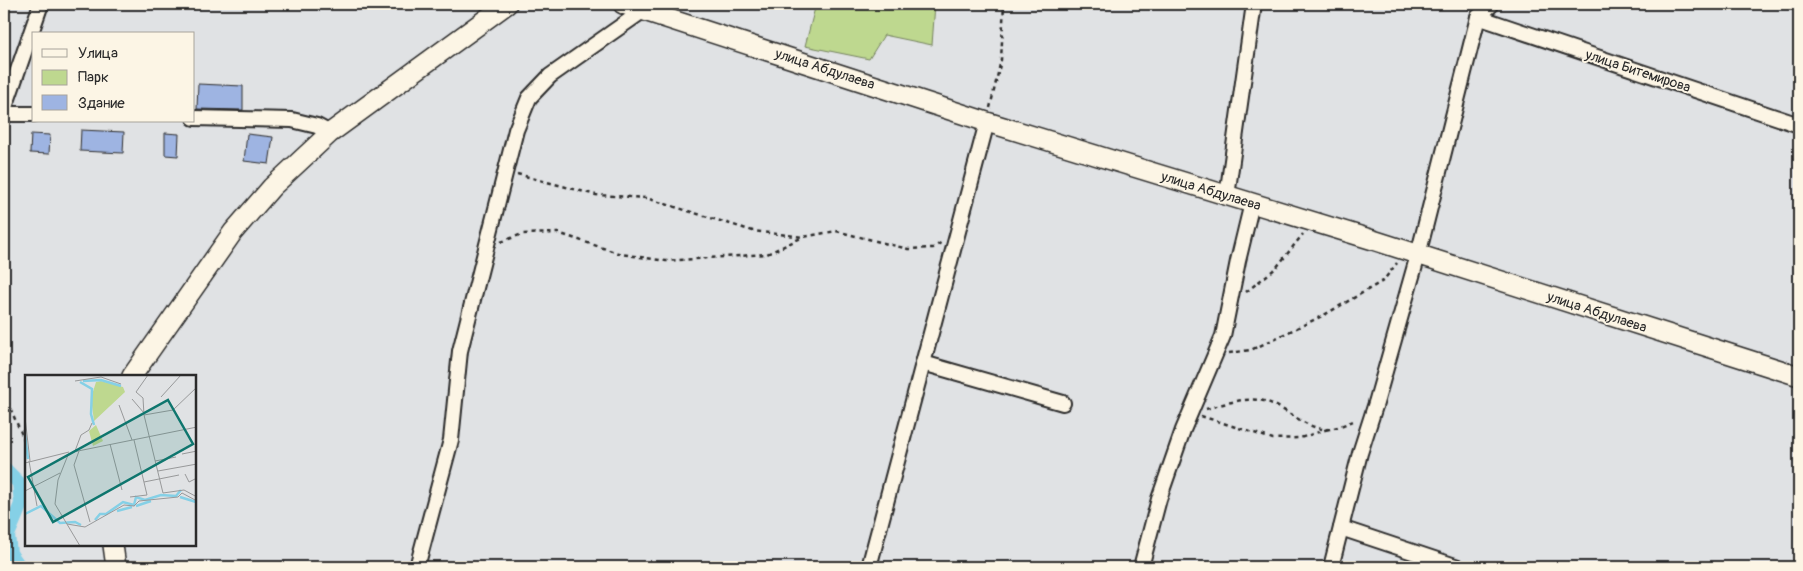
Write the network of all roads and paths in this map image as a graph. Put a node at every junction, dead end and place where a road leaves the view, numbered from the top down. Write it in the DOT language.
graph roads {
  1 [pos="41,4"];
  2 [pos="507,4"];
  3 [pos="623,4"];
  4 [pos="1004,4"];
  5 [pos="1254,4"];
  6 [pos="1492,4"];
  7 [pos="644,10"];
  8 [pos="1478,17"];
  9 [pos="4,110"];
  10 [pos="4,114"];
  11 [pos="32,114"];
  12 [pos="195,118"];
  13 [pos="987,122"];
  14 [pos="1799,125"];
  15 [pos="330,133"];
  16 [pos="506,171"];
  17 [pos="1227,196"];
  18 [pos="1252,203"];
  19 [pos="1313,222"];
  20 [pos="958,234"];
  21 [pos="803,237"];
  22 [pos="486,249"];
  23 [pos="1413,254"];
  24 [pos="1231,303"];
  25 [pos="1215,355"];
  26 [pos="924,363"];
  27 [pos="133,375"];
  28 [pos="1799,376"];
  29 [pos="4,394"];
  30 [pos="1063,403"];
  31 [pos="1190,413"];
  32 [pos="1372,414"];
  33 [pos="1329,429"];
  34 [pos="25,442"];
  35 [pos="1341,528"];
  36 [pos="113,546"];
  37 [pos="116,567"];
  38 [pos="417,567"];
  39 [pos="869,567"];
  40 [pos="1141,567"];
  41 [pos="1332,567"];
  42 [pos="1458,567"];
  1 -- 9 [label="street"];
  2 -- 15 [label="main road"];
  3 -- 7 [label="main road, улица Абдулаева"];
  4 -- 13 [label="path"];
  5 -- 17 [label="street"];
  6 -- 8 [label="street"];
  7 -- 13 [label="main road, улица Абдулаева"];
  7 -- 16 [label="street"];
  8 -- 14 [label="street, улица Битемирова"];
  8 -- 23 [label="street"];
  10 -- 11 [label="street"];
  12 -- 15 [label="street"];
  13 -- 17 [label="main road, улица Абдулаева"];
  13 -- 20 [label="street"];
  15 -- 27 [label="main road"];
  16 -- 21 [label="path"];
  16 -- 22 [label="street"];
  17 -- 18 [label="main road, улица Абдулаева"];
  18 -- 19 [label="main road, улица Абдулаева"];
  18 -- 24 [label="street"];
  19 -- 23 [label="main road, улица Абдулаева"];
  19 -- 24 [label="path"];
  20 -- 21 [label="path"];
  20 -- 26 [label="street"];
  21 -- 22 [label="path"];
  22 -- 38 [label="street"];
  23 -- 25 [label="path"];
  23 -- 28 [label="main road, улица Абдулаева"];
  23 -- 32 [label="street"];
  24 -- 25 [label="street"];
  25 -- 31 [label="street"];
  26 -- 30 [label="street"];
  26 -- 39 [label="street"];
  29 -- 34 [label="path"];
  31 -- 33 [label="path"];
  31 -- 33 [label="path"];
  31 -- 40 [label="street"];
  32 -- 33 [label="path"];
  32 -- 35 [label="street"];
  35 -- 41 [label="street"];
  35 -- 42 [label="street"];
  36 -- 37 [label="main road"];
}
